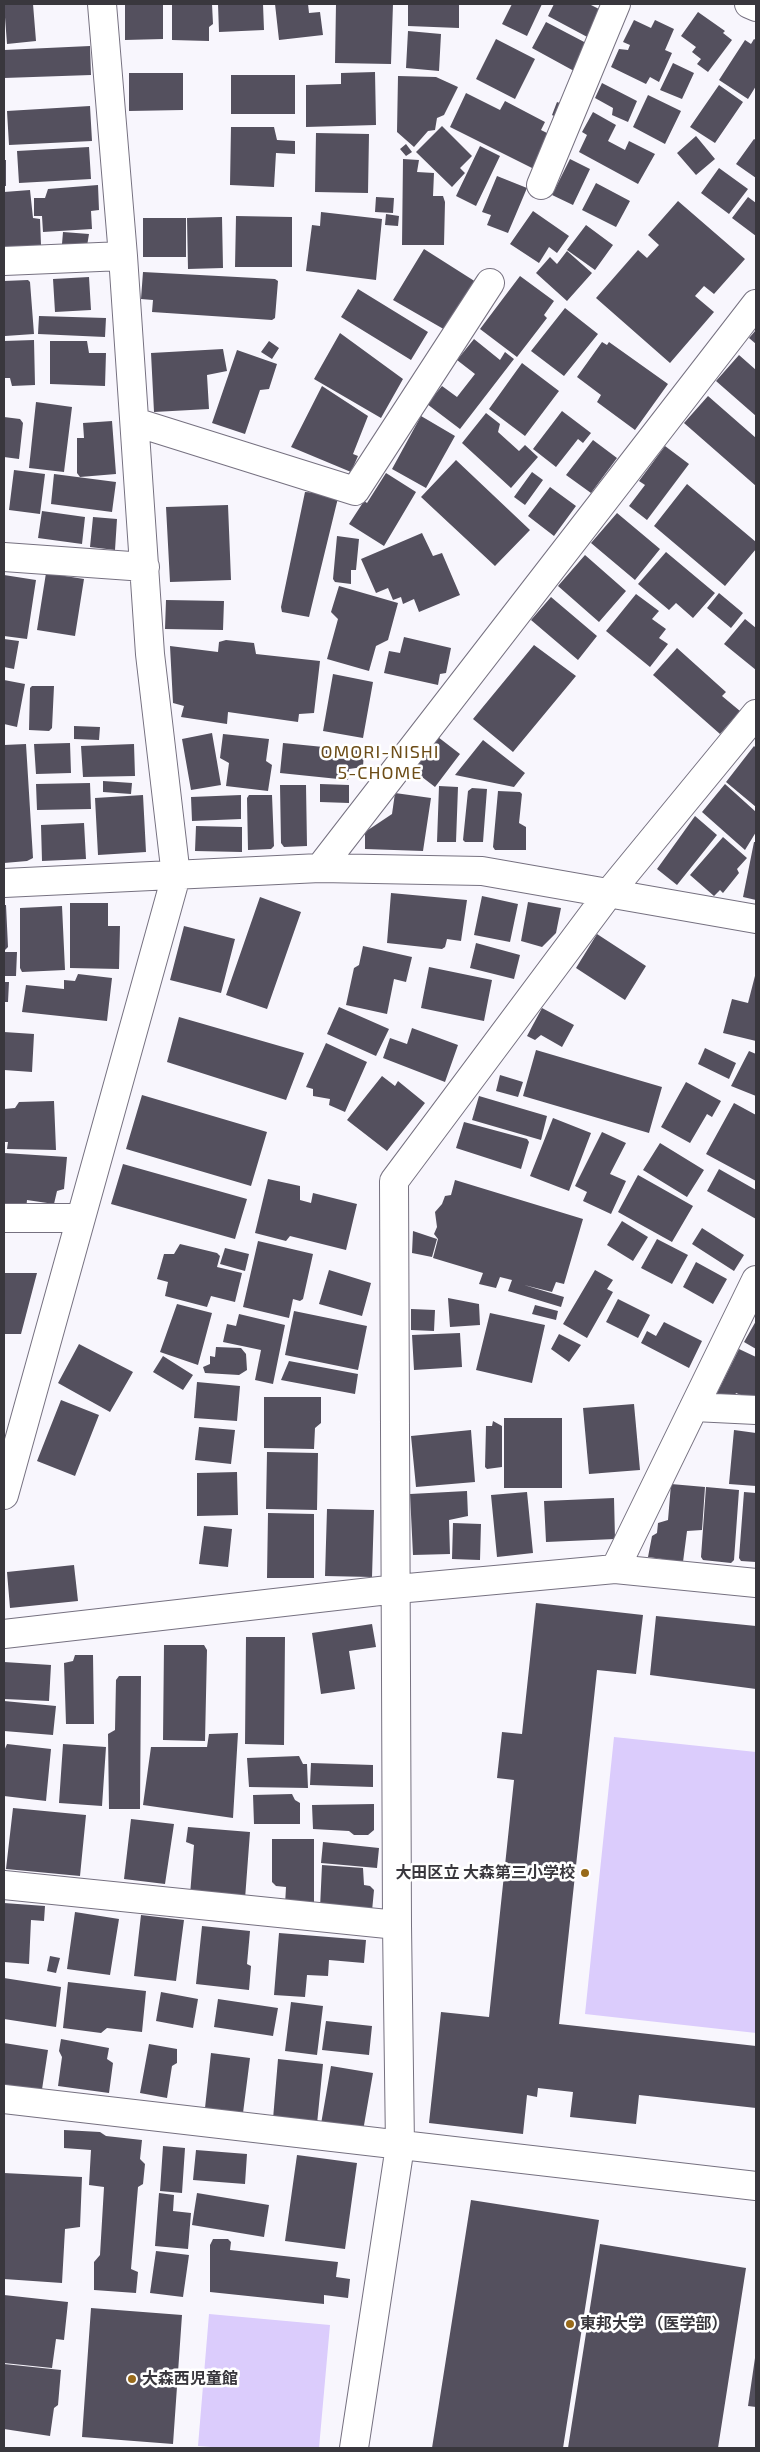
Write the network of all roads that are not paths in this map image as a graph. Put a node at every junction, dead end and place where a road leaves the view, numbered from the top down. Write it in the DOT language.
graph roads {
  1 [pos="102,4"];
  2 [pos="616,4"];
  3 [pos="749,4"];
  4 [pos="756,7"];
  5 [pos="541,185"];
  6 [pos="124,256"];
  7 [pos="4,261"];
  8 [pos="490,282"];
  9 [pos="756,304"];
  10 [pos="135,422"];
  11 [pos="4,557"];
  12 [pos="145,567"];
  13 [pos="756,714"];
  14 [pos="320,868"];
  15 [pos="176,876"];
  16 [pos="4,883"];
  17 [pos="609,893"];
  18 [pos="756,919"];
  19 [pos="4,1218"];
  20 [pos="81,1218"];
  21 [pos="756,1280"];
  22 [pos="694,1407"];
  23 [pos="756,1410"];
  24 [pos="4,1495"];
  25 [pos="614,1569"];
  26 [pos="756,1583"];
  27 [pos="397,1589"];
  28 [pos="4,1634"];
  29 [pos="4,1885"];
  30 [pos="397,1925"];
  31 [pos="4,2099"];
  32 [pos="400,2146"];
  33 [pos="756,2186"];
  34 [pos="354,2448"];
  1 -- 6 [label="street"];
  2 -- 5 [label="street"];
  3 -- 4 [label="street"];
  6 -- 7 [label="street"];
  6 -- 10 [label="street"];
  8 -- 10 [label="street"];
  9 -- 14 [label="street"];
  10 -- 12 [label="street"];
  11 -- 12 [label="street"];
  12 -- 15 [label="street"];
  13 -- 17 [label="street"];
  14 -- 15 [label="street"];
  14 -- 17 [label="street"];
  15 -- 16 [label="street"];
  15 -- 20 [label="street"];
  17 -- 18 [label="street"];
  17 -- 27 [label="street"];
  19 -- 20 [label="street"];
  20 -- 24 [label="street"];
  21 -- 22 [label="street"];
  22 -- 23 [label="street"];
  22 -- 25 [label="street"];
  25 -- 26 [label="street"];
  25 -- 27 [label="street"];
  27 -- 28 [label="street"];
  27 -- 30 [label="street"];
  29 -- 30 [label="street"];
  30 -- 32 [label="street"];
  31 -- 32 [label="street"];
  32 -- 33 [label="street"];
  32 -- 34 [label="street"];
}
